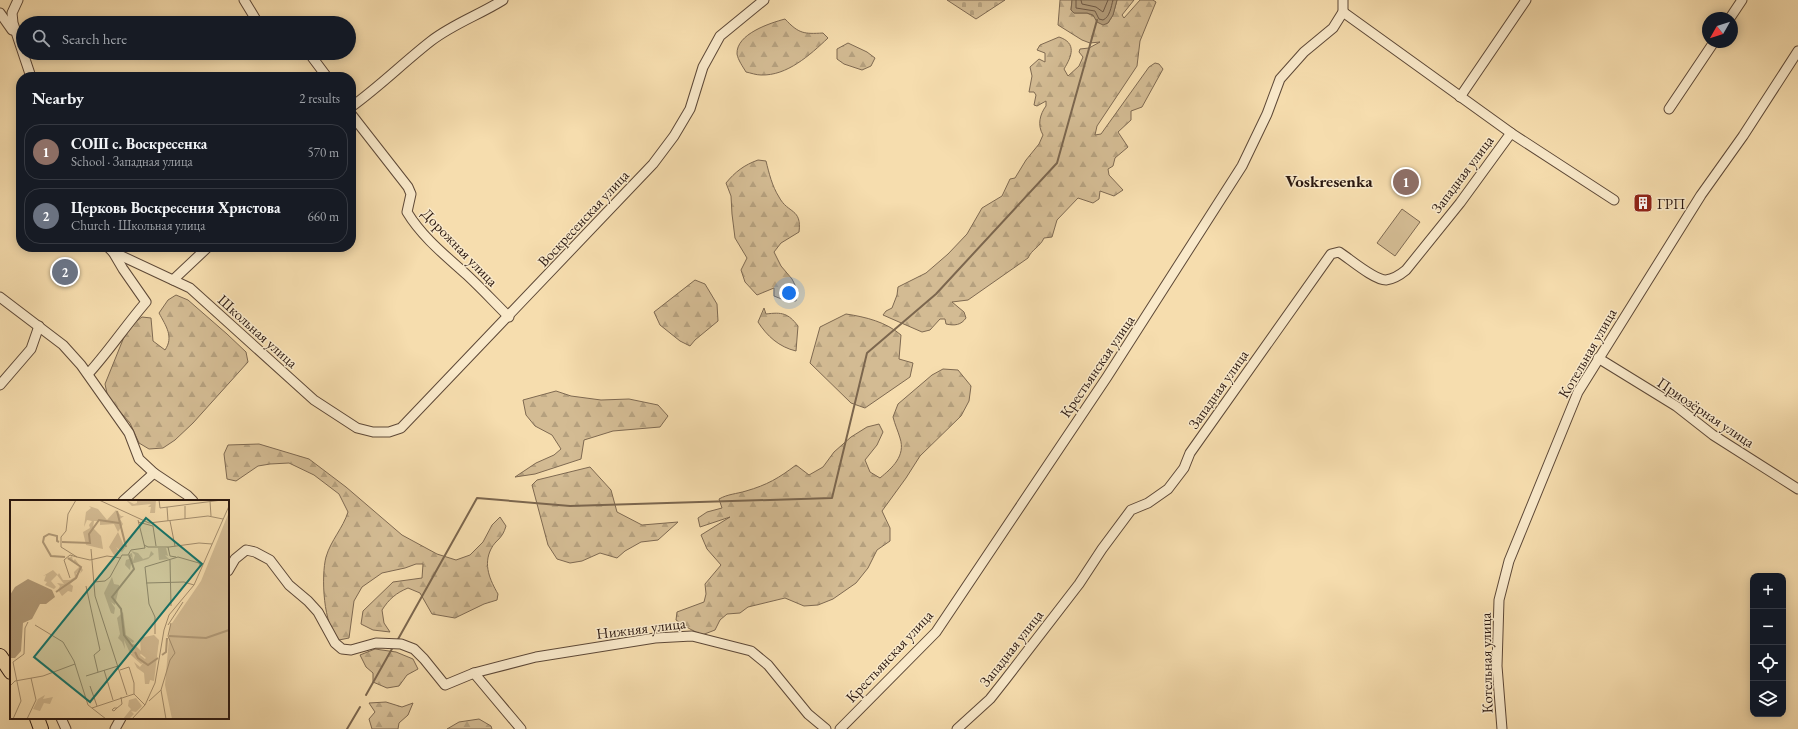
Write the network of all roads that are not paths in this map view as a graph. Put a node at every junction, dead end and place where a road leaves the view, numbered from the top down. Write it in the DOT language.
graph roads {
  1 [pos="18,0"];
  2 [pos="244,0"];
  3 [pos="503,0"];
  4 [pos="764,0"];
  5 [pos="1343,0"];
  6 [pos="1526,0"];
  7 [pos="1742,0"];
  8 [pos="1343,12"];
  9 [pos="1734,12"];
  10 [pos="0,14"];
  11 [pos="254,16"];
  12 [pos="15,35"];
  13 [pos="1710,48"];
  14 [pos="1798,51"];
  15 [pos="25,60"];
  16 [pos="314,60"];
  17 [pos="29,72"];
  18 [pos="323,72"];
  19 [pos="1460,97"];
  20 [pos="356,103"];
  21 [pos="1669,109"];
  22 [pos="356,120"];
  23 [pos="1510,133"];
  24 [pos="1614,200"];
  25 [pos="112,252"];
  26 [pos="115,252"];
  27 [pos="203,252"];
  28 [pos="173,280"];
  29 [pos="0,297"];
  30 [pos="509,317"];
  31 [pos="39,326"];
  32 [pos="1598,358"];
  33 [pos="88,374"];
  34 [pos="0,385"];
  35 [pos="389,432"];
  36 [pos="154,473"];
  37 [pos="1798,489"];
  38 [pos="124,500"];
  39 [pos="191,500"];
  40 [pos="229,569"];
  41 [pos="0,656"];
  42 [pos="10,671"];
  43 [pos="474,673"];
  44 [pos="37,719"];
  45 [pos="61,719"];
  46 [pos="121,719"];
  47 [pos="41,729"];
  48 [pos="66,729"];
  49 [pos="115,729"];
  50 [pos="521,729"];
  51 [pos="826,729"];
  52 [pos="840,729"];
  53 [pos="957,729"];
  54 [pos="1502,729"];
  1 -- 12 [label="street"];
  2 -- 11 [label="street"];
  3 -- 20 [label="street"];
  4 -- 30 [label="street, Воскресенская улица"];
  5 -- 8 [label="street"];
  6 -- 19 [label="street"];
  7 -- 9 [label="street"];
  8 -- 19 [label="street"];
  8 -- 52 [label="street, Крестьянская улица"];
  10 -- 12 [label="street"];
  13 -- 21 [label="street"];
  14 -- 32 [label="street, Котельная улица"];
  15 -- 17 [label="street"];
  16 -- 18 [label="street"];
  19 -- 23 [label="street"];
  22 -- 30 [label="street, Дорожная улица"];
  23 -- 24 [label="street"];
  23 -- 53 [label="street, Западная улица"];
  25 -- 33 [label="street"];
  26 -- 28 [label="street, Школьная улица"];
  27 -- 28 [label="street"];
  28 -- 35 [label="street, Школьная улица"];
  29 -- 31 [label="street"];
  30 -- 35 [label="street, Воскресенская улица"];
  31 -- 33 [label="street"];
  31 -- 34 [label="street"];
  32 -- 37 [label="street, Приозёрная улица"];
  32 -- 54 [label="street, Котельная улица"];
  33 -- 36 [label="street"];
  36 -- 38 [label="street"];
  36 -- 39 [label="street"];
  40 -- 43 [label="street, Нижняя улица"];
  41 -- 42 [label="main road"];
  43 -- 50 [label="street"];
  43 -- 51 [label="street, Нижняя улица"];
  44 -- 47 [label="main road"];
  45 -- 48 [label="street"];
  46 -- 49 [label="street"];
}
